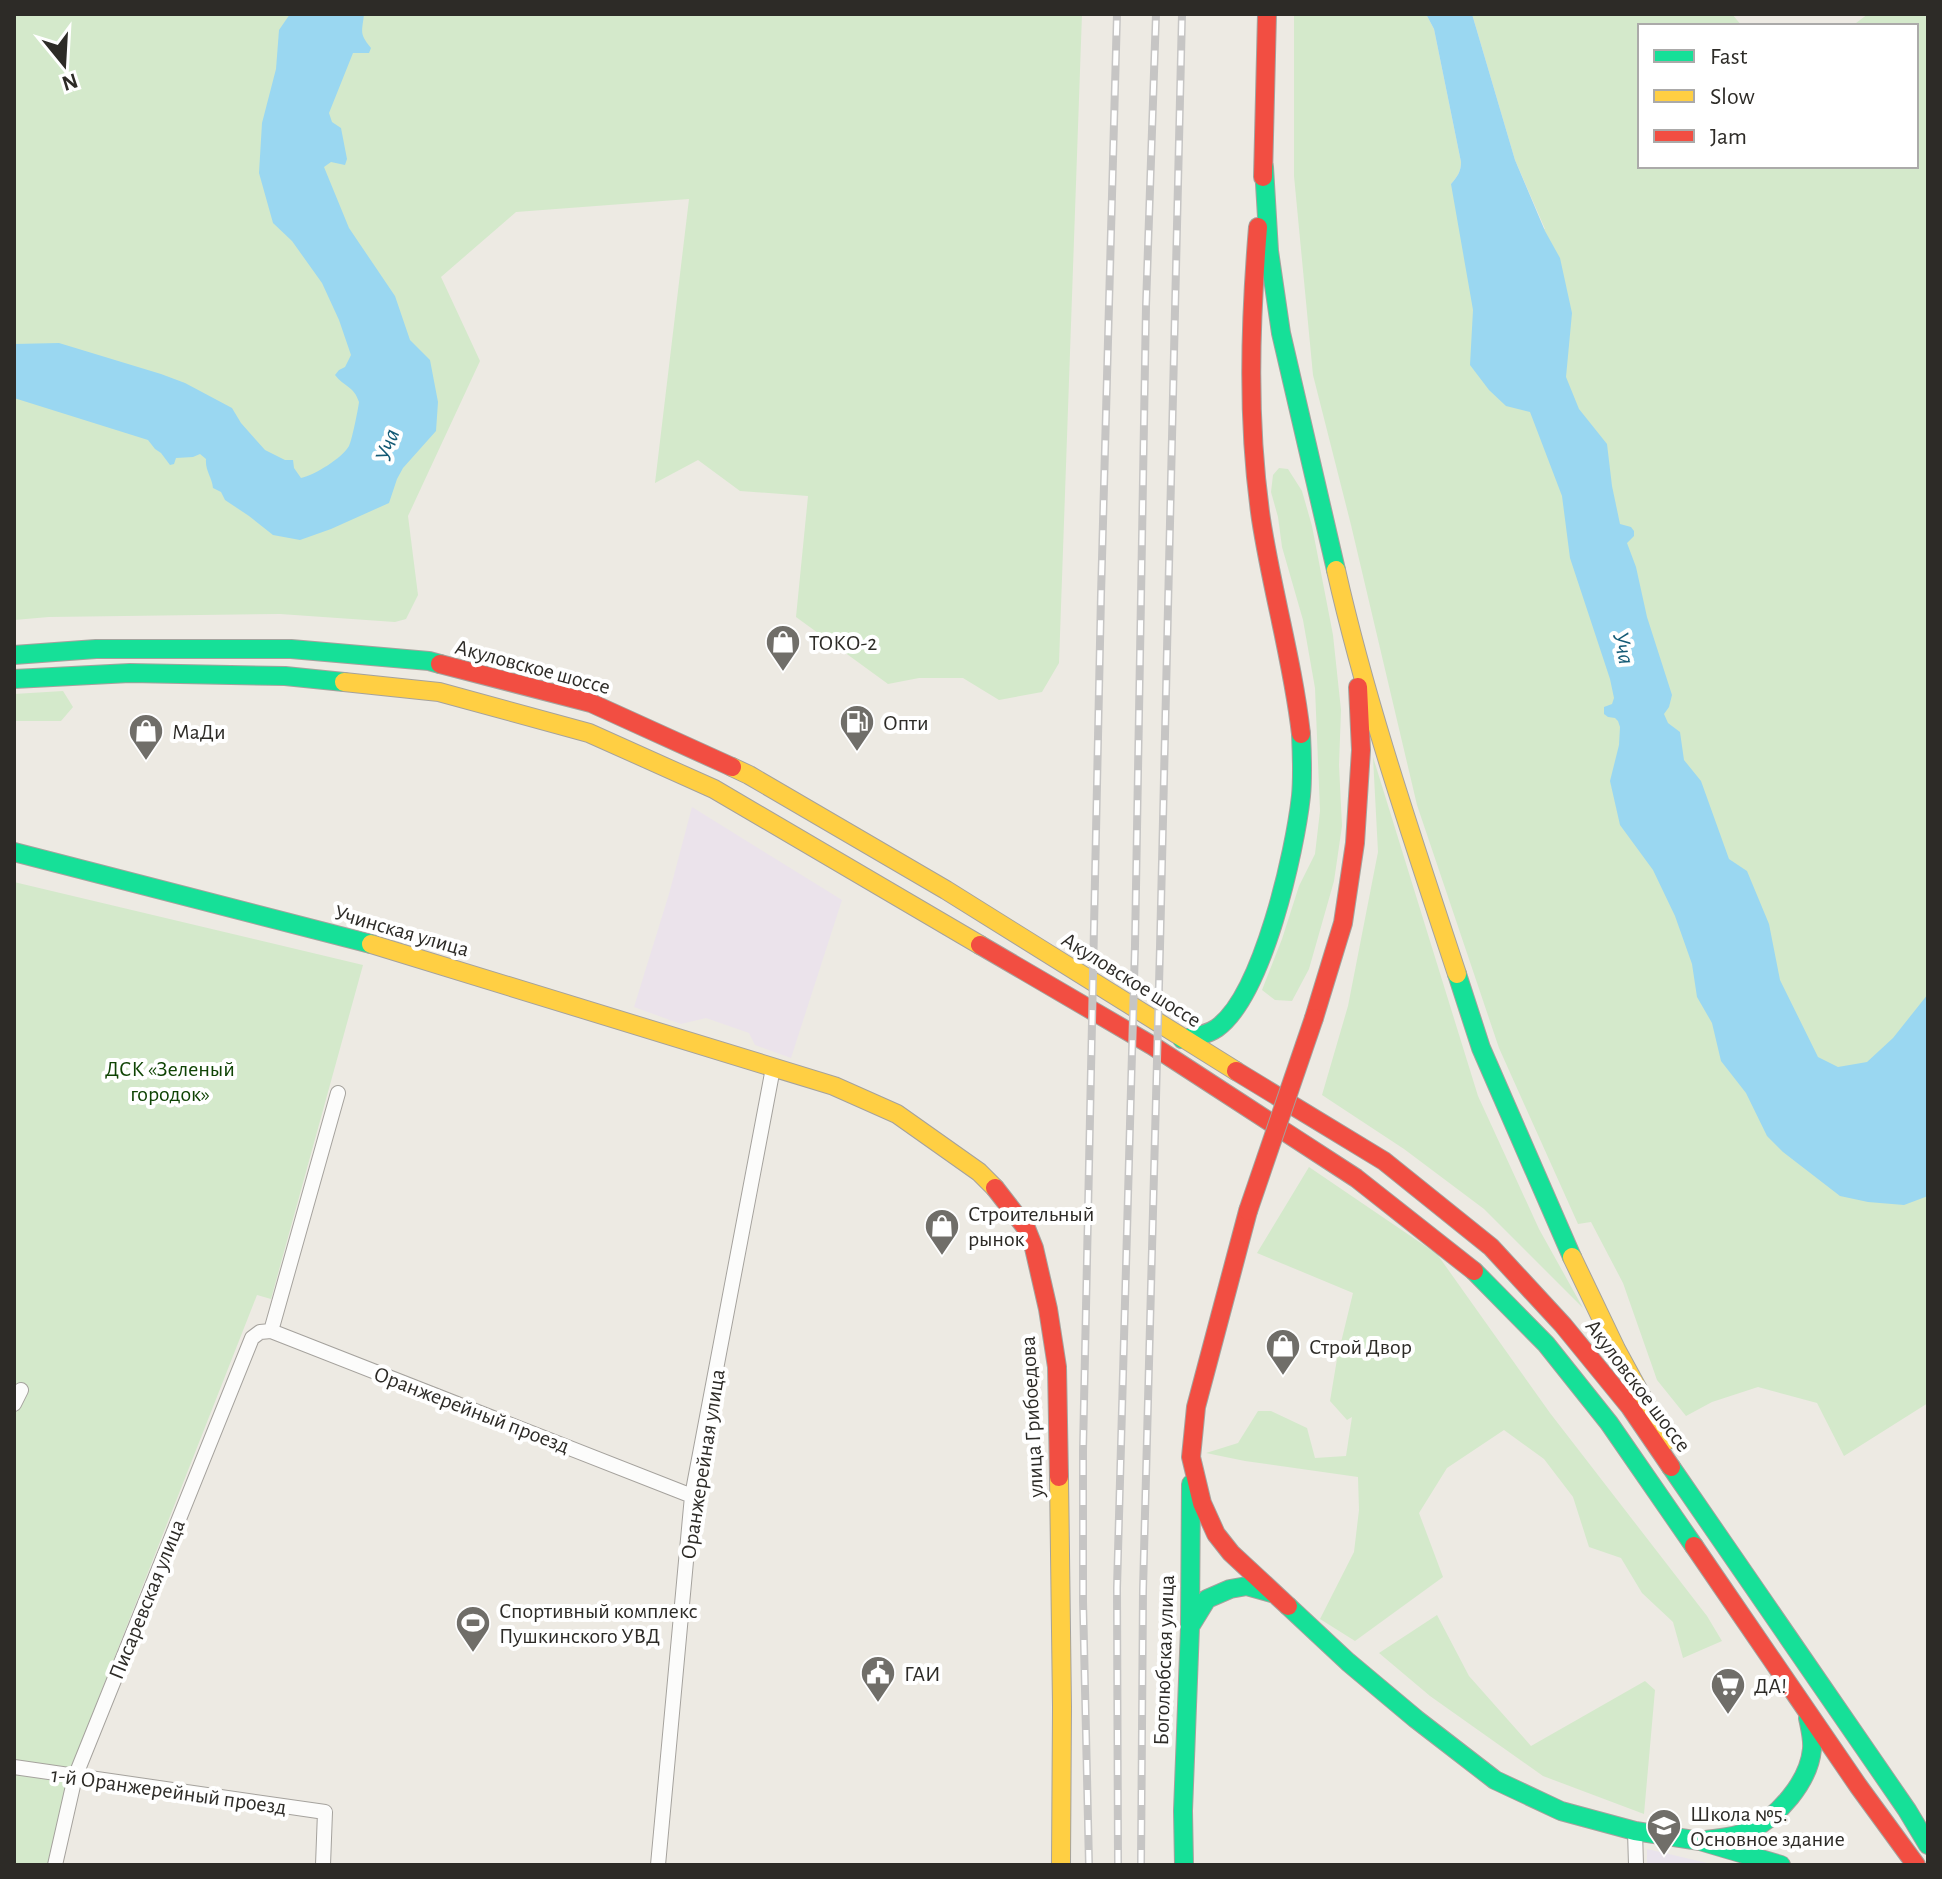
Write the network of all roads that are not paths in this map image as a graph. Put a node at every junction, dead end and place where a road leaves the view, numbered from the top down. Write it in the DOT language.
graph roads {
  1 [pos="1267,14"];
  2 [pos="1264,167"];
  3 [pos="1351,637"];
  4 [pos="14,655"];
  5 [pos="14,679"];
  6 [pos="14,852"];
  7 [pos="1182,1039"];
  8 [pos="773,1068"];
  9 [pos="338,1093"];
  10 [pos="271,1331"];
  11 [pos="1191,1457"];
  12 [pos="692,1496"];
  13 [pos="1705,1516"];
  14 [pos="1276,1594"];
  15 [pos="1190,1627"];
  16 [pos="1805,1708"];
  17 [pos="14,1767"];
  18 [pos="75,1777"];
  19 [pos="1635,1831"];
  20 [pos="1700,1841"];
  21 [pos="1928,1845"];
  22 [pos="55,1865"];
  23 [pos="323,1865"];
  24 [pos="658,1865"];
  25 [pos="1061,1865"];
  26 [pos="1184,1865"];
  27 [pos="1636,1865"];
  28 [pos="1781,1865"];
  29 [pos="1916,1865"];
  1 -- 2 [label="main road"];
  2 -- 3 [label="main road"];
  2 -- 7 [label="main road"];
  3 -- 11 [label="main road, bridge"];
  3 -- 13 [label="main road"];
  4 -- 7 [label="main road, Акуловское шоссе"];
  5 -- 16 [label="main road, Акуловское шоссе"];
  6 -- 8 [label="main road, Учинская улица"];
  7 -- 13 [label="main road, Акуловское шоссе"];
  8 -- 12 [label="street, Оранжерейная улица"];
  8 -- 25 [label="main road, улица Грибоедова"];
  9 -- 10 [label="street"];
  10 -- 12 [label="street, Оранжерейный проезд"];
  10 -- 18 [label="street, Писаревская улица"];
  11 -- 14 [label="main road"];
  11 -- 15 [label="main road, Боголюбская улица"];
  12 -- 24 [label="street, Оранжерейная улица"];
  13 -- 21 [label="main road, Акуловское шоссе"];
  14 -- 15 [label="main road"];
  14 -- 19 [label="main road"];
  15 -- 26 [label="main road, Боголюбская улица"];
  16 -- 20 [label="main road"];
  16 -- 29 [label="main road, Акуловское шоссе"];
  17 -- 18 [label="street, 1-й Оранжерейный проезд"];
  18 -- 22 [label="street, Писаревская улица"];
  18 -- 23 [label="street, 1-й Оранжерейный проезд"];
  19 -- 20 [label="main road"];
  19 -- 27 [label="street"];
  20 -- 28 [label="main road"];
}
